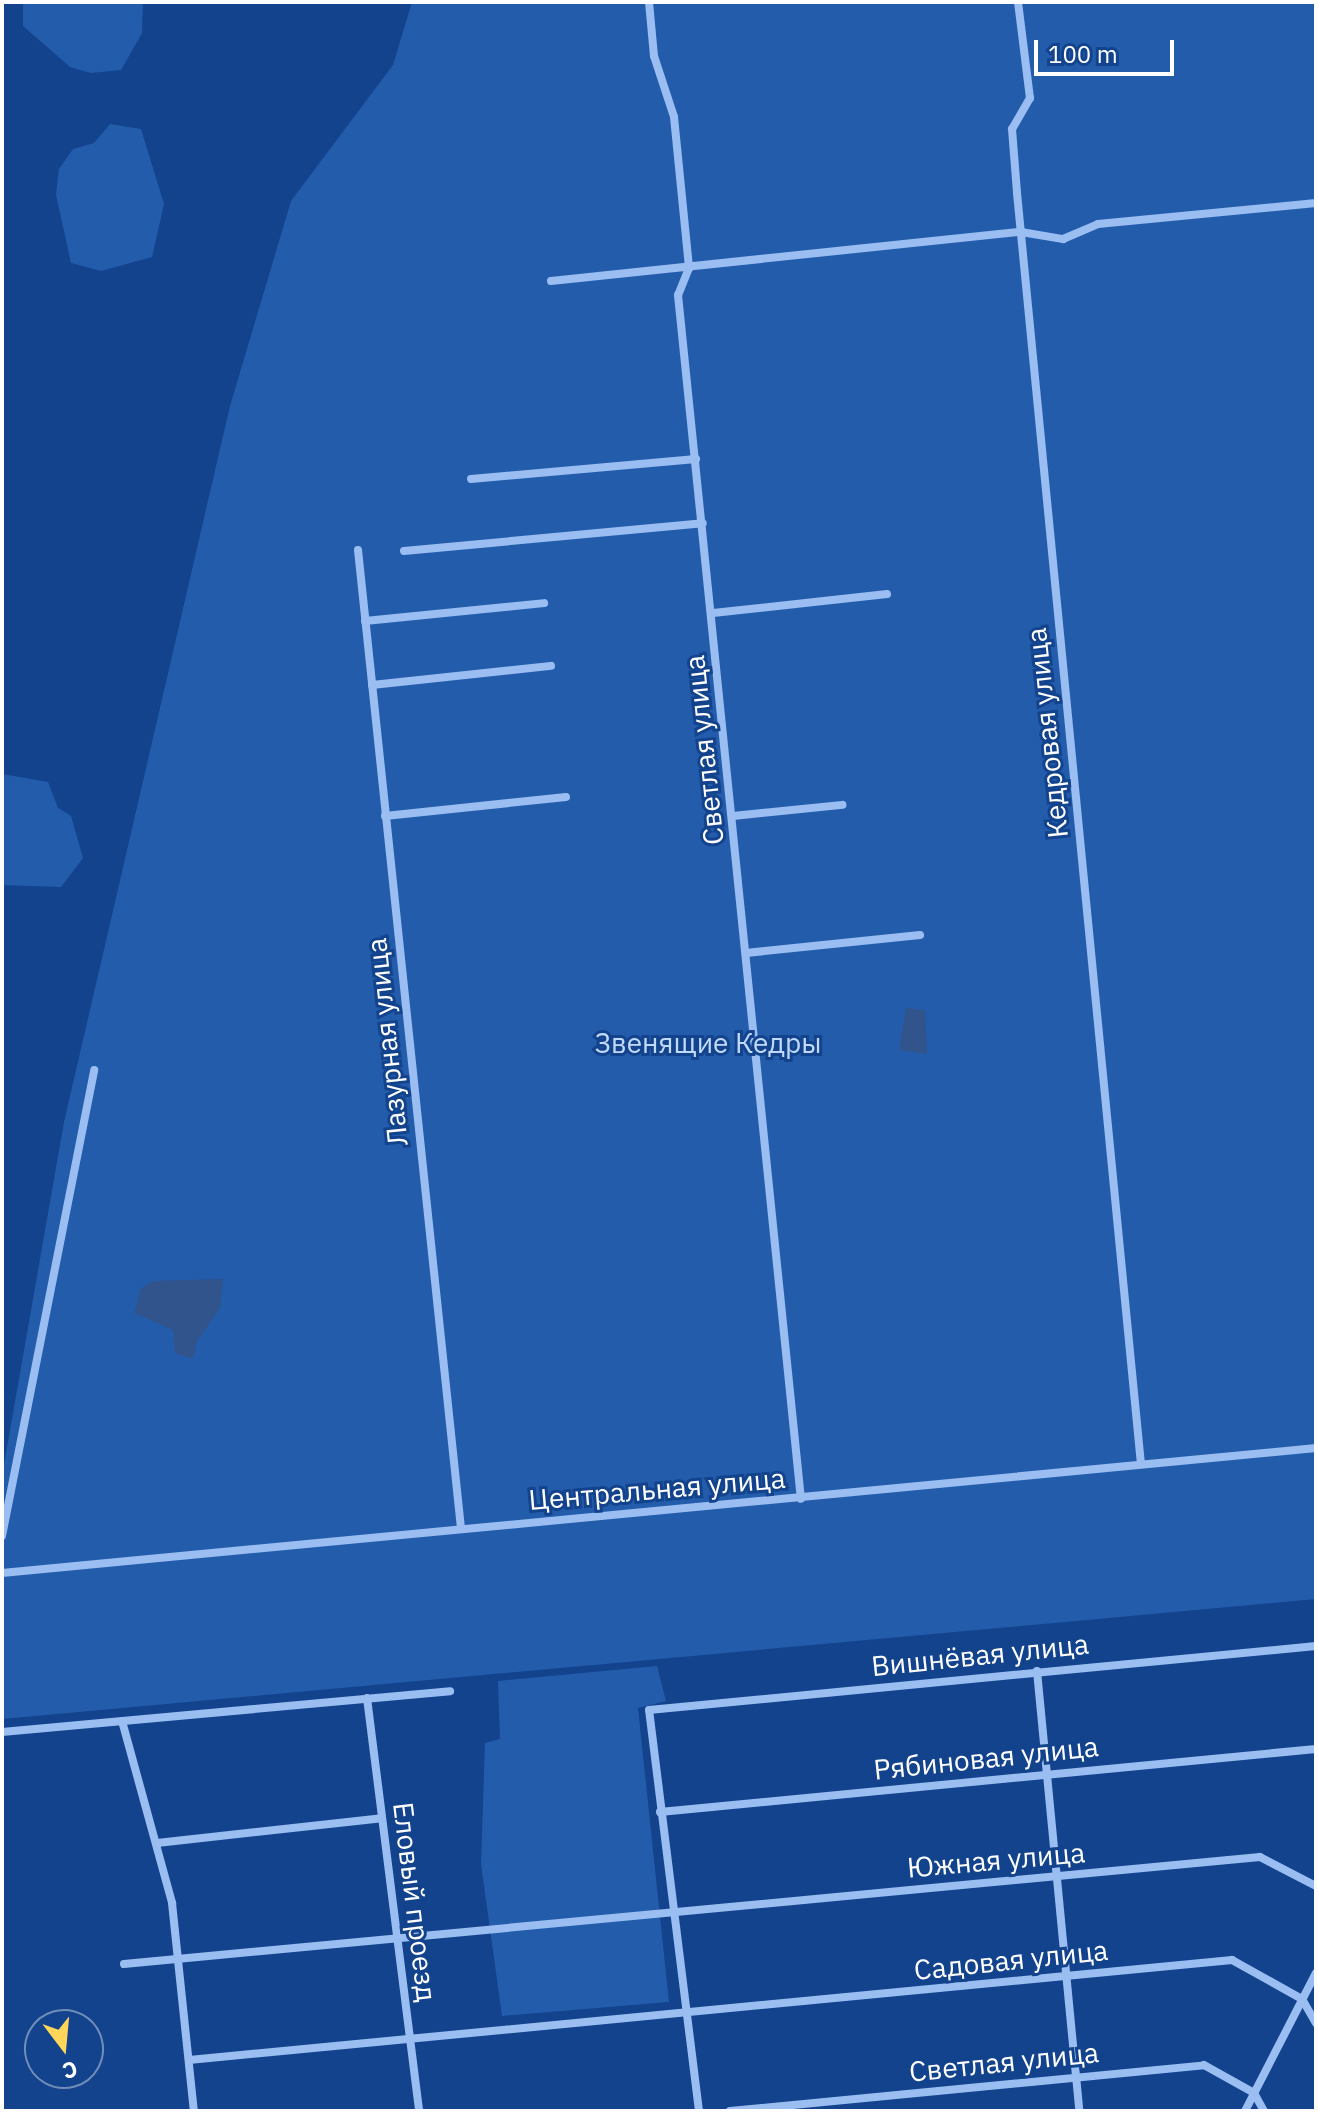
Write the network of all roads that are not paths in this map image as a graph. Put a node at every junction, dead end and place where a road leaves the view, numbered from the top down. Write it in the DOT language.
graph roads {
  1 [pos="649,2"];
  2 [pos="1018,2"];
  3 [pos="1316,203"];
  4 [pos="1021,232"];
  5 [pos="689,268"];
  6 [pos="551,281"];
  7 [pos="696,459"];
  8 [pos="471,479"];
  9 [pos="703,523"];
  10 [pos="358,550"];
  11 [pos="404,551"];
  12 [pos="887,594"];
  13 [pos="544,603"];
  14 [pos="713,613"];
  15 [pos="365,621"];
  16 [pos="551,666"];
  17 [pos="372,685"];
  18 [pos="566,797"];
  19 [pos="842,805"];
  20 [pos="385,816"];
  21 [pos="733,816"];
  22 [pos="920,935"];
  23 [pos="746,953"];
  24 [pos="94,1070"];
  25 [pos="1316,1448"];
  26 [pos="1141,1464"];
  27 [pos="801,1499"];
  28 [pos="461,1528"];
  29 [pos="2,1536"];
  30 [pos="2,1573"];
  31 [pos="1316,1646"];
  32 [pos="1037,1671"];
  33 [pos="450,1691"];
  34 [pos="367,1698"];
  35 [pos="122,1721"];
  36 [pos="2,1732"];
  37 [pos="1316,1749"];
  38 [pos="1047,1774"];
  39 [pos="660,1812"];
  40 [pos="382,1818"];
  41 [pos="157,1843"];
  42 [pos="1057,1876"];
  43 [pos="1316,1886"];
  44 [pos="673,1911"];
  45 [pos="397,1939"];
  46 [pos="178,1959"];
  47 [pos="124,1964"];
  48 [pos="1316,1973"];
  49 [pos="1066,1977"];
  50 [pos="1302,1999"];
  51 [pos="687,2014"];
  52 [pos="1316,2023"];
  53 [pos="410,2038"];
  54 [pos="189,2060"];
  55 [pos="1076,2078"];
  56 [pos="1254,2093"];
  57 [pos="194,2111"];
  58 [pos="419,2111"];
  59 [pos="699,2111"];
  60 [pos="730,2111"];
  61 [pos="1079,2111"];
  62 [pos="1245,2111"];
  63 [pos="1264,2111"];
  1 -- 5 [label="street, Светлая улица"];
  2 -- 4 [label="street, Кедровая улица"];
  3 -- 4 [label="street"];
  4 -- 5 [label="street"];
  4 -- 26 [label="street, Кедровая улица"];
  5 -- 6 [label="street"];
  5 -- 7 [label="street, Светлая улица"];
  7 -- 8 [label="street"];
  7 -- 9 [label="street, Светлая улица"];
  9 -- 11 [label="street"];
  9 -- 14 [label="street, Светлая улица"];
  10 -- 15 [label="street, Лазурная улица"];
  12 -- 14 [label="street"];
  13 -- 15 [label="street"];
  14 -- 21 [label="street, Светлая улица"];
  15 -- 17 [label="street, Лазурная улица"];
  16 -- 17 [label="street"];
  17 -- 20 [label="street, Лазурная улица"];
  18 -- 20 [label="street"];
  19 -- 21 [label="street"];
  20 -- 28 [label="street, Лазурная улица"];
  21 -- 23 [label="street, Светлая улица"];
  22 -- 23 [label="street"];
  23 -- 27 [label="street, Светлая улица"];
  24 -- 29 [label="street"];
  25 -- 26 [label="street, Центральная улица"];
  26 -- 27 [label="street, Центральная улица"];
  27 -- 28 [label="street, Центральная улица"];
  28 -- 30 [label="street, Центральная улица"];
  31 -- 32 [label="street, Вишнёвая улица"];
  32 -- 38 [label="street"];
  32 -- 39 [label="street, Вишнёвая улица"];
  33 -- 34 [label="street"];
  34 -- 35 [label="street"];
  34 -- 40 [label="street, Еловый проезд"];
  35 -- 36 [label="street"];
  35 -- 41 [label="street"];
  37 -- 38 [label="street, Рябиновая улица"];
  38 -- 39 [label="street, Рябиновая улица"];
  38 -- 42 [label="street"];
  39 -- 44 [label="street"];
  40 -- 41 [label="street"];
  40 -- 45 [label="street, Еловый проезд"];
  41 -- 46 [label="street"];
  42 -- 43 [label="street, Южная улица"];
  42 -- 44 [label="street, Южная улица"];
  42 -- 49 [label="street"];
  44 -- 45 [label="street, Южная улица"];
  44 -- 51 [label="street"];
  45 -- 46 [label="street, Южная улица"];
  45 -- 53 [label="street, Еловый проезд"];
  46 -- 47 [label="street, Южная улица"];
  46 -- 54 [label="street"];
  48 -- 50 [label="street"];
  49 -- 50 [label="street, Садовая улица"];
  49 -- 51 [label="street, Садовая улица"];
  49 -- 55 [label="street"];
  50 -- 52 [label="street"];
  50 -- 56 [label="street"];
  51 -- 53 [label="street, Садовая улица"];
  51 -- 59 [label="street"];
  53 -- 54 [label="street, Садовая улица"];
  53 -- 58 [label="street, Еловый проезд"];
  54 -- 57 [label="street"];
  55 -- 56 [label="street, Светлая улица"];
  55 -- 60 [label="street, Светлая улица"];
  55 -- 61 [label="street"];
  56 -- 62 [label="street"];
  56 -- 63 [label="street"];
}
